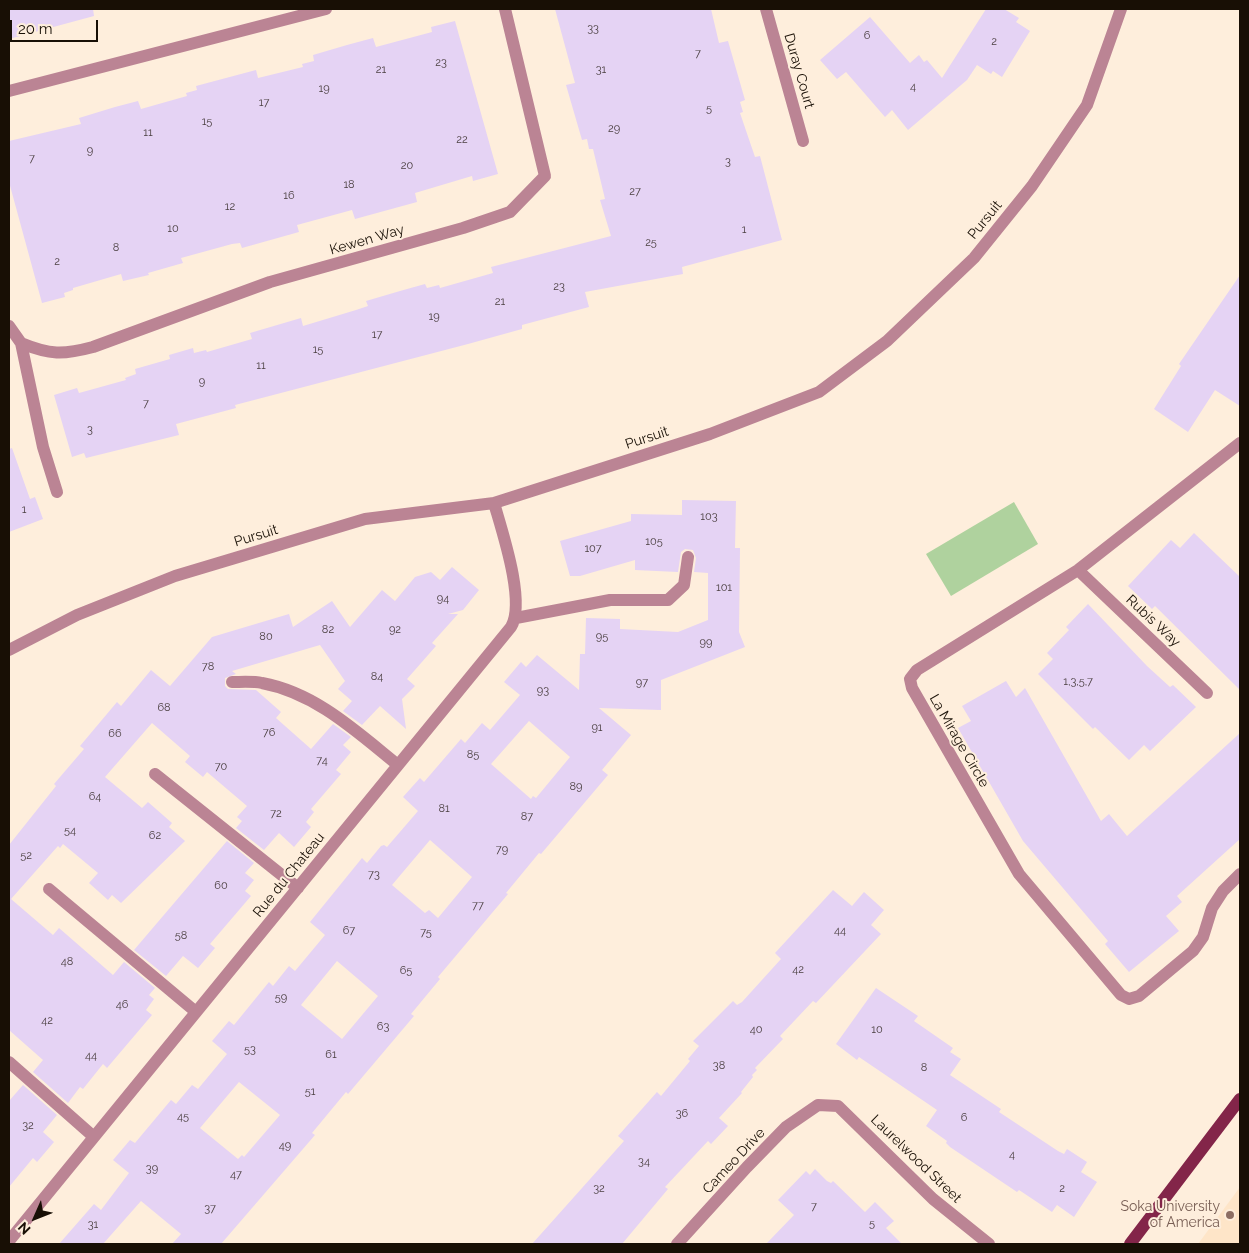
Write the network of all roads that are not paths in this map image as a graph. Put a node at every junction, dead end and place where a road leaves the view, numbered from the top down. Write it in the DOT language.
graph roads {
  1 [pos="326,9"];
  2 [pos="505,9"];
  3 [pos="766,9"];
  4 [pos="1121,9"];
  5 [pos="9,91"];
  6 [pos="803,141"];
  7 [pos="9,326"];
  8 [pos="21,343"];
  9 [pos="1240,443"];
  10 [pos="57,492"];
  11 [pos="494,503"];
  12 [pos="688,557"];
  13 [pos="1078,570"];
  14 [pos="516,618"];
  15 [pos="9,650"];
  16 [pos="232,682"];
  17 [pos="1207,693"];
  18 [pos="398,765"];
  19 [pos="155,774"];
  20 [pos="1240,874"];
  21 [pos="298,888"];
  22 [pos="49,889"];
  23 [pos="196,1012"];
  24 [pos="9,1062"];
  25 [pos="1240,1099"];
  26 [pos="818,1105"];
  27 [pos="94,1137"];
  28 [pos="9,1241"];
  29 [pos="677,1244"];
  30 [pos="989,1244"];
  31 [pos="1130,1244"];
  1 -- 5 [label="street"];
  2 -- 8 [label="street, Kewen Way"];
  3 -- 6 [label="street, Duray Court"];
  4 -- 11 [label="street, Pursuit"];
  7 -- 8 [label="street"];
  8 -- 10 [label="street"];
  9 -- 13 [label="street, La Mirage Circle"];
  11 -- 14 [label="street"];
  11 -- 15 [label="street, Pursuit"];
  12 -- 14 [label="street"];
  13 -- 17 [label="street, Rubis Way"];
  13 -- 20 [label="street, La Mirage Circle"];
  14 -- 18 [label="street, Rue du Chateau"];
  16 -- 18 [label="street"];
  18 -- 21 [label="street, Rue du Chateau"];
  19 -- 21 [label="street"];
  21 -- 23 [label="street, Rue du Chateau"];
  22 -- 23 [label="street"];
  23 -- 27 [label="street, Rue du Chateau"];
  24 -- 27 [label="street"];
  25 -- 31 [label="main road"];
  26 -- 29 [label="street, Cameo Drive"];
  26 -- 30 [label="street, Laurelwood Street"];
  27 -- 28 [label="street, Rue du Chateau"];
}
